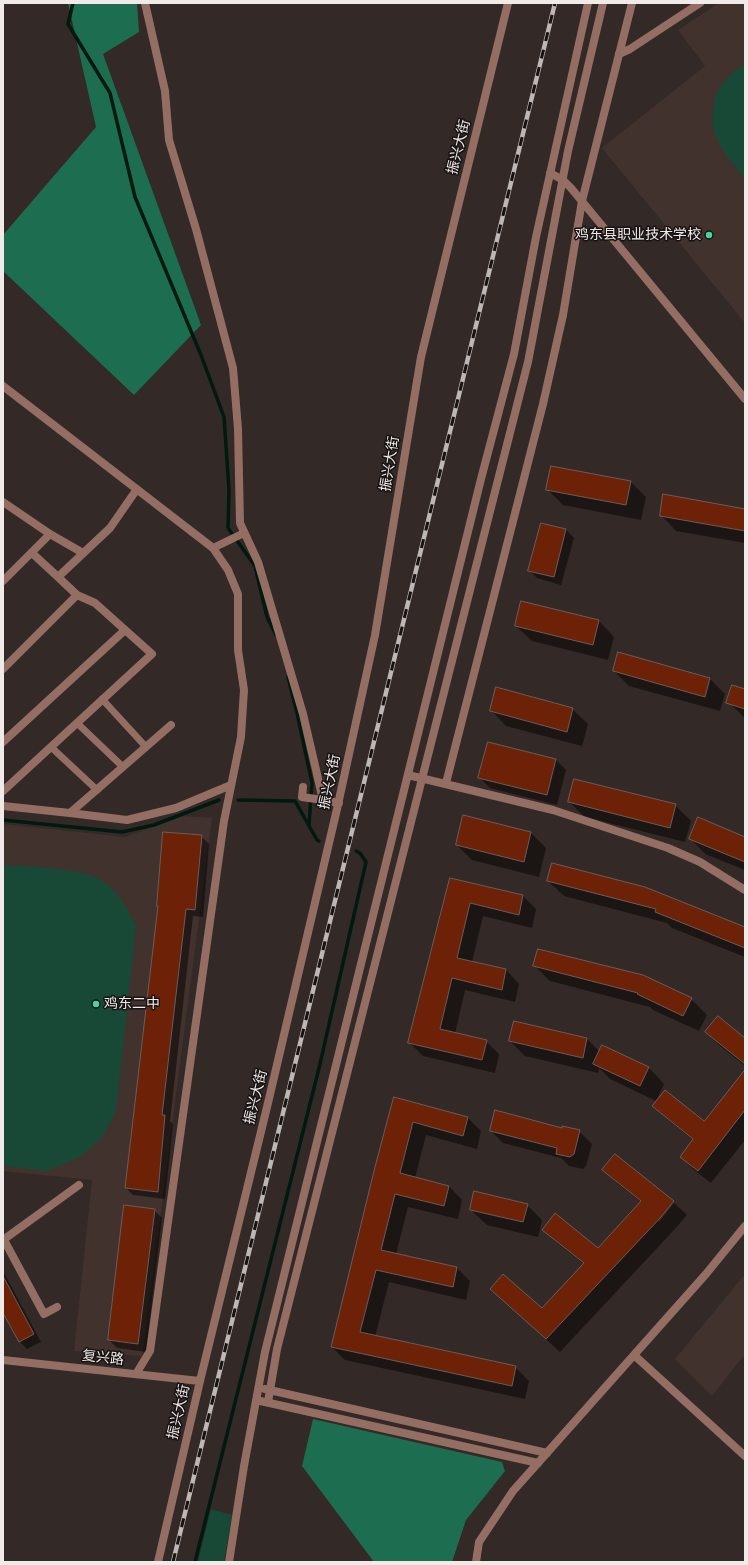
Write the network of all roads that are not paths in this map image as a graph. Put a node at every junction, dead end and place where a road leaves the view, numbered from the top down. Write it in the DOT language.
graph roads {
  1 [pos="154,3"];
  2 [pos="508,3"];
  3 [pos="588,3"];
  4 [pos="603,3"];
  5 [pos="632,3"];
  6 [pos="700,3"];
  7 [pos="146,6"];
  8 [pos="619,54"];
  9 [pos="550,173"];
  10 [pos="563,180"];
  11 [pos="582,201"];
  12 [pos="3,386"];
  13 [pos="745,399"];
  14 [pos="137,490"];
  15 [pos="3,502"];
  16 [pos="244,533"];
  17 [pos="50,534"];
  18 [pos="213,548"];
  19 [pos="32,553"];
  20 [pos="83,553"];
  21 [pos="58,577"];
  22 [pos="3,581"];
  23 [pos="77,595"];
  24 [pos="125,630"];
  25 [pos="3,670"];
  26 [pos="102,699"];
  27 [pos="77,723"];
  28 [pos="170,725"];
  29 [pos="3,742"];
  30 [pos="51,747"];
  31 [pos="146,747"];
  32 [pos="123,767"];
  33 [pos="408,775"];
  34 [pos="446,783"];
  35 [pos="231,785"];
  36 [pos="303,787"];
  37 [pos="97,790"];
  38 [pos="3,791"];
  39 [pos="323,800"];
  40 [pos="339,803"];
  41 [pos="3,806"];
  42 [pos="70,814"];
  43 [pos="745,890"];
  44 [pos="79,1185"];
  45 [pos="745,1226"];
  46 [pos="3,1240"];
  47 [pos="57,1307"];
  48 [pos="634,1355"];
  49 [pos="3,1360"];
  50 [pos="136,1374"];
  51 [pos="200,1381"];
  52 [pos="259,1388"];
  53 [pos="256,1400"];
  54 [pos="268,1402"];
  55 [pos="547,1453"];
  56 [pos="745,1456"];
  57 [pos="538,1463"];
  58 [pos="158,1562"];
  59 [pos="229,1562"];
  60 [pos="476,1562"];
  1 -- 7 [label="street"];
  2 -- 40 [label="street, 振兴大街"];
  3 -- 9 [label="street"];
  4 -- 10 [label="street"];
  5 -- 8 [label="street"];
  6 -- 8 [label="street"];
  7 -- 16 [label="street"];
  8 -- 11 [label="street"];
  9 -- 10 [label="street"];
  9 -- 33 [label="street"];
  10 -- 11 [label="street"];
  10 -- 54 [label="street"];
  11 -- 13 [label="street"];
  11 -- 34 [label="street"];
  12 -- 14 [label="street"];
  14 -- 18 [label="street"];
  14 -- 20 [label="street"];
  15 -- 17 [label="street"];
  16 -- 18 [label="street"];
  16 -- 39 [label="street"];
  17 -- 19 [label="street"];
  17 -- 20 [label="street"];
  18 -- 35 [label="street"];
  19 -- 21 [label="street"];
  19 -- 22 [label="street"];
  20 -- 21 [label="street"];
  21 -- 23 [label="street"];
  23 -- 24 [label="street"];
  23 -- 25 [label="street"];
  24 -- 26 [label="street"];
  24 -- 29 [label="street"];
  26 -- 27 [label="street"];
  26 -- 31 [label="lane"];
  27 -- 30 [label="street"];
  27 -- 32 [label="lane"];
  28 -- 31 [label="street"];
  30 -- 37 [label="lane"];
  30 -- 38 [label="street"];
  31 -- 32 [label="street"];
  32 -- 37 [label="street"];
  33 -- 34 [label="street"];
  33 -- 52 [label="street"];
  34 -- 43 [label="street"];
  35 -- 42 [label="street"];
  35 -- 50 [label="street"];
  36 -- 39 [label="street"];
  37 -- 42 [label="street"];
  39 -- 40 [label="street"];
  40 -- 51 [label="street, 振兴大街"];
  41 -- 42 [label="street"];
  44 -- 46 [label="street"];
  45 -- 48 [label="street"];
  46 -- 47 [label="street"];
  48 -- 55 [label="street"];
  48 -- 56 [label="street"];
  49 -- 50 [label="street, 复兴路"];
  50 -- 51 [label="street, 复兴路"];
  51 -- 58 [label="street, 振兴大街"];
  52 -- 53 [label="street"];
  52 -- 55 [label="street"];
  53 -- 54 [label="street"];
  53 -- 59 [label="street"];
  54 -- 57 [label="street"];
  55 -- 57 [label="street"];
  57 -- 60 [label="street"];
}
